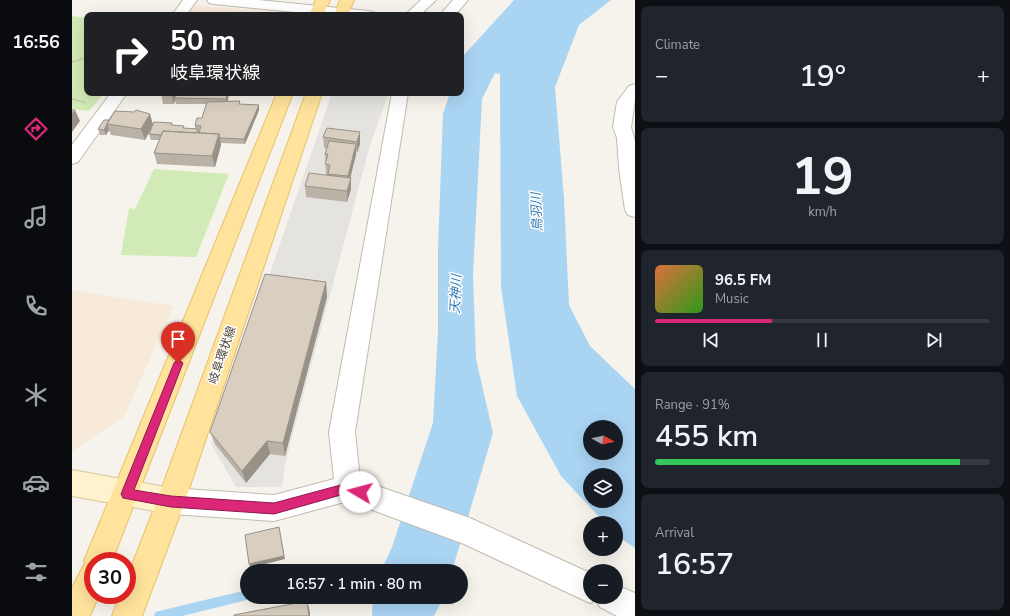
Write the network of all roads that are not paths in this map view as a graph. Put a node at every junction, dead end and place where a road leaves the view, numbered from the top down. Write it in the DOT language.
graph roads {
  1 [pos="190,0"];
  2 [pos="214,0"];
  3 [pos="429,0"];
  4 [pos="461,0"];
  5 [pos="319,9"];
  6 [pos="343,9"];
  7 [pos="181,12"];
  8 [pos="356,12"];
  9 [pos="415,12"];
  10 [pos="450,12"];
  11 [pos="635,89"];
  12 [pos="116,96"];
  13 [pos="284,96"];
  14 [pos="313,96"];
  15 [pos="399,96"];
  16 [pos="72,158"];
  17 [pos="635,210"];
  18 [pos="72,483"];
  19 [pos="348,488"];
  20 [pos="126,494"];
  21 [pos="171,501"];
  22 [pos="102,552"];
  23 [pos="583,585"];
  24 [pos="84,595"];
  25 [pos="623,603"];
  26 [pos="635,609"];
  27 [pos="75,616"];
  28 [pos="127,616"];
  1 -- 7 [label="street"];
  2 -- 5 [label="street"];
  3 -- 9 [label="street"];
  4 -- 10 [label="street"];
  5 -- 6 [label="street"];
  6 -- 8 [label="street"];
  11 -- 17 [label="street"];
  12 -- 16 [label="street"];
  13 -- 20 [label="main road"];
  14 -- 21 [label="main road, 岐阜環状線"];
  15 -- 19 [label="street"];
  18 -- 20 [label="street"];
  19 -- 21 [label="street"];
  19 -- 23 [label="street"];
  20 -- 21 [label="street"];
  20 -- 22 [label="main road"];
  21 -- 28 [label="main road, 岐阜環状線"];
  24 -- 27 [label="main road"];
  25 -- 26 [label="street"];
}
